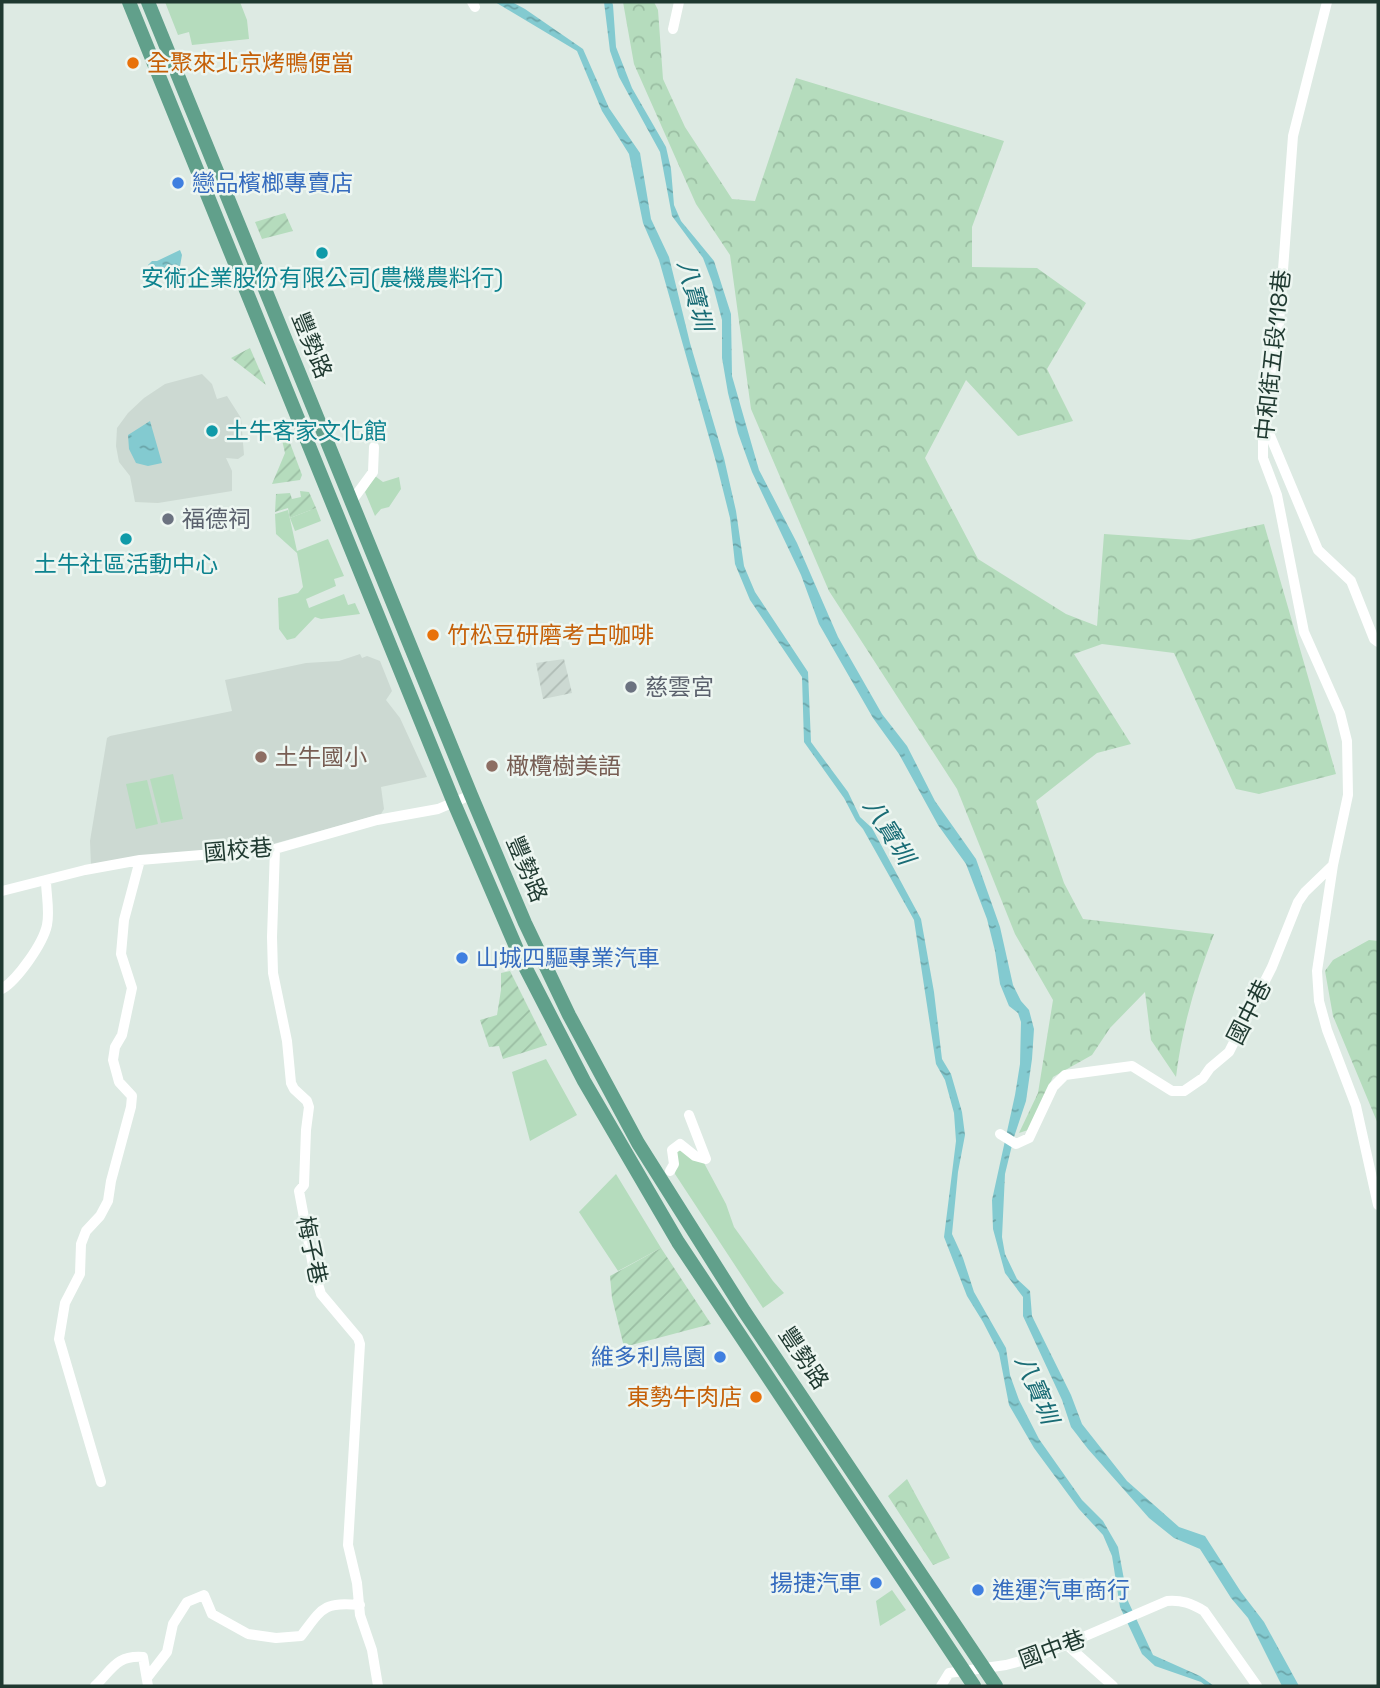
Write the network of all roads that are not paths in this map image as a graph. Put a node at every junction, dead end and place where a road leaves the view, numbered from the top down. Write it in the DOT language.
graph roads {
  1 [pos="128,2"];
  2 [pos="148,2"];
  3 [pos="679,2"];
  4 [pos="1327,2"];
  5 [pos="673,29"];
  6 [pos="1263,418"];
  7 [pos="374,447"];
  8 [pos="351,502"];
  9 [pos="1378,642"];
  10 [pos="471,795"];
  11 [pos="454,803"];
  12 [pos="275,849"];
  13 [pos="140,860"];
  14 [pos="1333,865"];
  15 [pos="46,880"];
  16 [pos="2,891"];
  17 [pos="2,989"];
  18 [pos="689,1115"];
  19 [pos="1000,1134"];
  20 [pos="670,1171"];
  21 [pos="1378,1205"];
  22 [pos="101,1482"];
  23 [pos="360,1605"];
  24 [pos="1068,1645"];
  25 [pos="984,1668"];
  26 [pos="963,1670"];
  27 [pos="147,1682"];
  28 [pos="95,1686"];
  29 [pos="378,1686"];
  30 [pos="942,1686"];
  31 [pos="974,1686"];
  32 [pos="996,1686"];
  33 [pos="1112,1686"];
  34 [pos="1257,1686"];
  1 -- 11 [label="main road, 豐勢路"];
  2 -- 8 [label="main road, 豐勢路"];
  3 -- 5 [label="street"];
  4 -- 6 [label="street, 中和街五段118巷"];
  6 -- 9 [label="street"];
  6 -- 14 [label="street, 中和街五段118巷"];
  7 -- 8 [label="street"];
  8 -- 10 [label="main road, 豐勢路"];
  10 -- 11 [label="street, 國校巷"];
  10 -- 25 [label="main road, 豐勢路"];
  11 -- 12 [label="street, 國校巷"];
  11 -- 26 [label="main road, 豐勢路"];
  12 -- 13 [label="street, 國校巷"];
  12 -- 23 [label="street, 梅子巷"];
  13 -- 15 [label="street, 國校巷"];
  13 -- 22 [label="street"];
  14 -- 19 [label="street, 國中巷"];
  14 -- 21 [label="street, 中和街五段118巷"];
  15 -- 16 [label="street, 國校巷"];
  15 -- 17 [label="street"];
  18 -- 20 [label="street"];
  23 -- 27 [label="street"];
  23 -- 29 [label="street, 梅子巷"];
  24 -- 25 [label="street, 國中巷"];
  24 -- 33 [label="street"];
  24 -- 34 [label="street, 國中巷"];
  25 -- 26 [label="street, 國中巷"];
  25 -- 32 [label="main road, 豐勢路"];
  26 -- 30 [label="street"];
  26 -- 31 [label="main road, 豐勢路"];
  27 -- 28 [label="street"];
}
